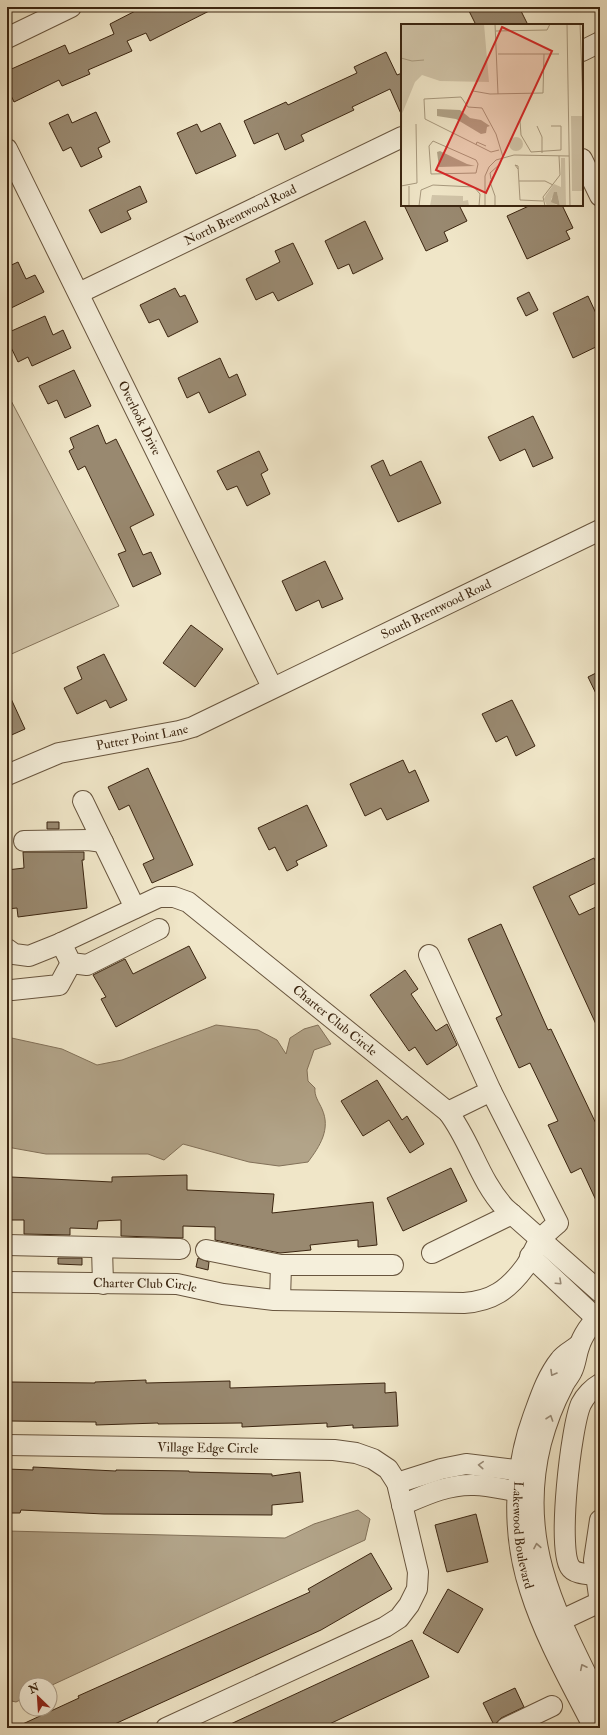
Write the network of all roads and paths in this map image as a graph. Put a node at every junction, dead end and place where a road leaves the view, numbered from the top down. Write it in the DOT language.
graph roads {
  1 [pos="70,7"];
  2 [pos="7,38"];
  3 [pos="600,42"];
  4 [pos="583,50"];
  5 [pos="401,137"];
  6 [pos="7,149"];
  7 [pos="583,161"];
  8 [pos="600,196"];
  9 [pos="79,293"];
  10 [pos="600,530"];
  11 [pos="272,687"];
  12 [pos="7,775"];
  13 [pos="83,801"];
  14 [pos="24,841"];
  15 [pos="103,842"];
  16 [pos="135,908"];
  17 [pos="159,929"];
  18 [pos="61,943"];
  19 [pos="7,949"];
  20 [pos="429,955"];
  21 [pos="71,963"];
  22 [pos="12,990"];
  23 [pos="491,1091"];
  24 [pos="448,1112"];
  25 [pos="512,1214"];
  26 [pos="7,1245"];
  27 [pos="102,1248"];
  28 [pos="535,1248"];
  29 [pos="180,1249"];
  30 [pos="206,1250"];
  31 [pos="432,1253"];
  32 [pos="281,1265"];
  33 [pos="393,1265"];
  34 [pos="7,1282"];
  35 [pos="103,1284"];
  36 [pos="600,1292"];
  37 [pos="280,1300"];
  38 [pos="598,1316"];
  39 [pos="600,1384"];
  40 [pos="7,1445"];
  41 [pos="528,1471"];
  42 [pos="443,1479"];
  43 [pos="397,1482"];
  44 [pos="526,1493"];
  45 [pos="402,1505"];
  46 [pos="600,1520"];
  47 [pos="595,1575"];
  48 [pos="600,1603"];
  49 [pos="600,1616"];
  50 [pos="555,1630"];
  51 [pos="600,1702"];
  52 [pos="552,1706"];
  53 [pos="166,1728"];
  54 [pos="506,1728"];
  55 [pos="594,1728"];
  1 -- 2 [label="street"];
  3 -- 4 [label="street"];
  5 -- 9 [label="street, North Brentwood Road"];
  6 -- 9 [label="street, Overlook Drive"];
  7 -- 8 [label="street"];
  9 -- 11 [label="street, Overlook Drive"];
  10 -- 11 [label="street, South Brentwood Road"];
  11 -- 12 [label="street, Putter Point Lane"];
  13 -- 15 [label="street"];
  14 -- 15 [label="street"];
  15 -- 16 [label="street"];
  16 -- 18 [label="street, Charter Club Circle"];
  16 -- 24 [label="street, Charter Club Circle"];
  17 -- 21 [label="street"];
  18 -- 19 [label="street, Charter Club Circle"];
  18 -- 21 [label="street"];
  20 -- 23 [label="street"];
  21 -- 22 [label="street"];
  23 -- 24 [label="street"];
  23 -- 28 [label="street"];
  24 -- 25 [label="street, Charter Club Circle"];
  25 -- 28 [label="street, Charter Club Circle"];
  25 -- 31 [label="street"];
  26 -- 27 [label="street"];
  27 -- 29 [label="street"];
  27 -- 35 [label="street"];
  28 -- 36 [label="street, Charter Club Circle"];
  28 -- 37 [label="street, Charter Club Circle"];
  28 -- 38 [label="street, Charter Club Circle, one-way"];
  30 -- 32 [label="street"];
  32 -- 33 [label="street"];
  32 -- 37 [label="street"];
  34 -- 35 [label="street, Charter Club Circle"];
  35 -- 37 [label="street, Charter Club Circle"];
  38 -- 41 [label="street, Lakewood Boulevard"];
  39 -- 47 [label="street"];
  40 -- 43 [label="street, Village Edge Circle"];
  41 -- 42 [label="street, one-way"];
  41 -- 44 [label="street, Lakewood Boulevard"];
  42 -- 43 [label="street"];
  42 -- 44 [label="street"];
  42 -- 45 [label="street"];
  43 -- 45 [label="street, Village Edge Circle"];
  44 -- 50 [label="street, Lakewood Boulevard"];
  45 -- 53 [label="street, Village Edge Circle"];
  46 -- 47 [label="street"];
  47 -- 48 [label="street"];
  48 -- 50 [label="street"];
  49 -- 50 [label="street"];
  51 -- 50 [label="street, Lakewood Boulevard, one-way"];
  50 -- 55 [label="street, Lakewood Boulevard"];
  52 -- 54 [label="street"];
}
